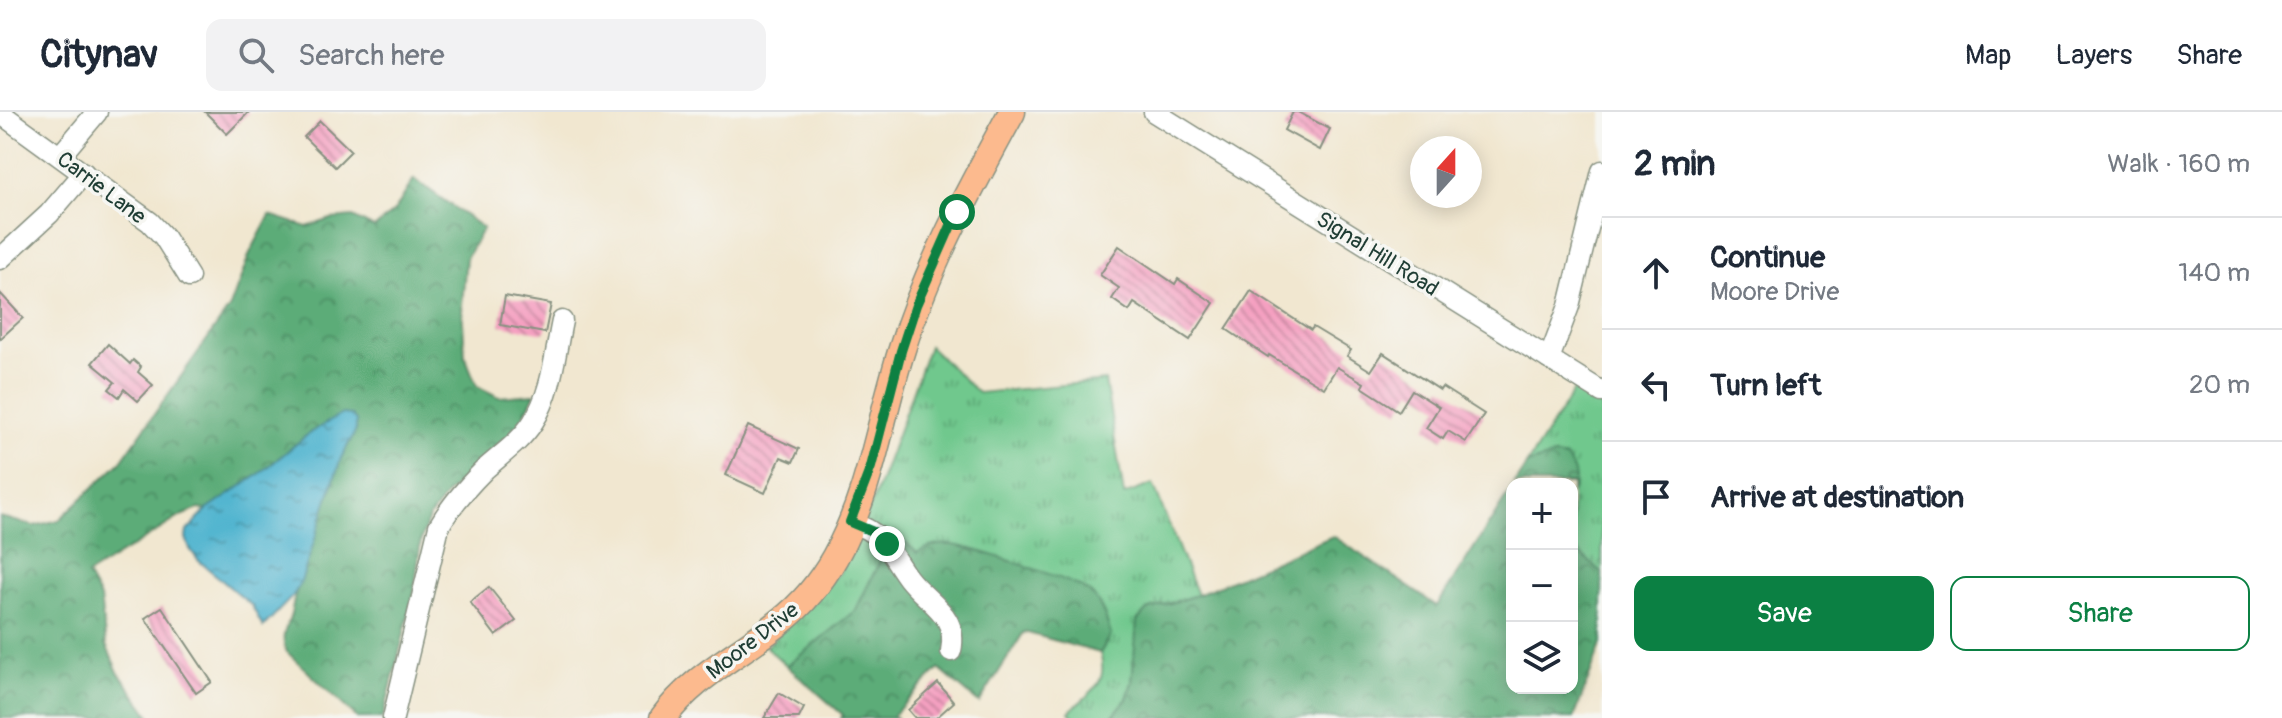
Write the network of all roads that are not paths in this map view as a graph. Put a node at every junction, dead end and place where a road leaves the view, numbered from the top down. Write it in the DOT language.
graph roads {
  1 [pos="97,112"];
  2 [pos="1012,112"];
  3 [pos="1154,112"];
  4 [pos="0,113"];
  5 [pos="60,156"];
  6 [pos="1602,171"];
  7 [pos="84,173"];
  8 [pos="0,259"];
  9 [pos="189,277"];
  10 [pos="562,321"];
  11 [pos="1549,359"];
  12 [pos="1602,392"];
  13 [pos="850,522"];
  14 [pos="951,651"];
  15 [pos="393,718"];
  16 [pos="663,718"];
  1 -- 5 [label="street"];
  2 -- 13 [label="main road, Moore Drive"];
  3 -- 11 [label="street, Signal Hill Road"];
  4 -- 5 [label="street, Carrie Lane"];
  5 -- 7 [label="street, Carrie Lane"];
  6 -- 11 [label="street"];
  7 -- 8 [label="street"];
  7 -- 9 [label="street, Carrie Lane"];
  10 -- 15 [label="street"];
  11 -- 12 [label="street, Signal Hill Road"];
  13 -- 14 [label="street"];
  13 -- 16 [label="main road, Moore Drive"];
}
